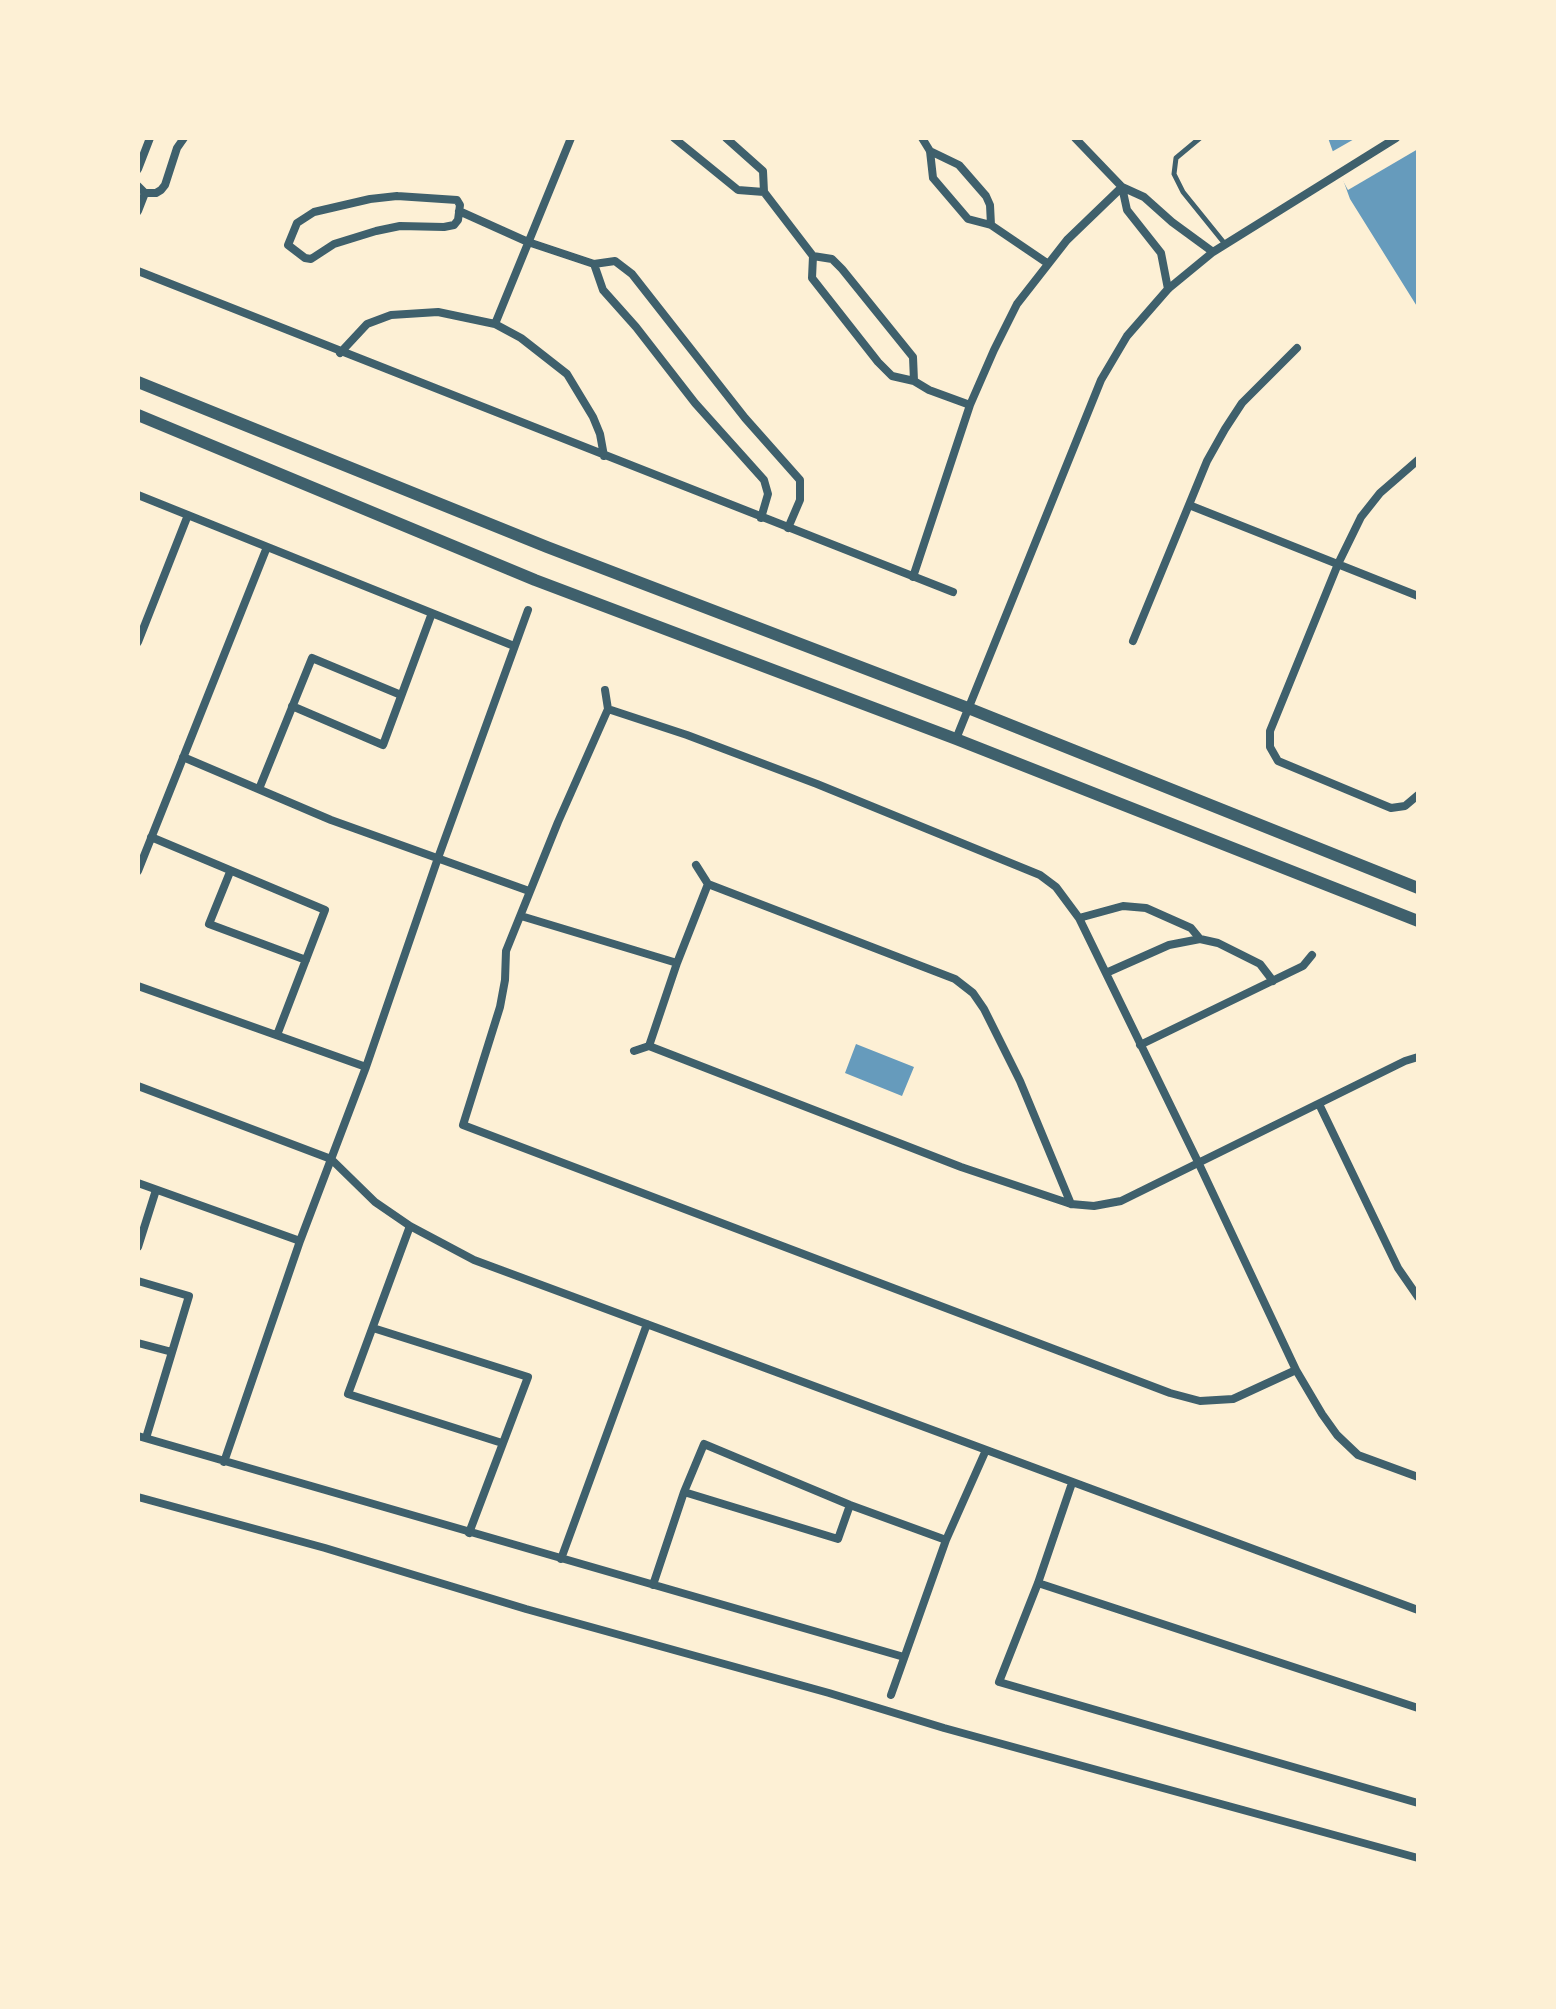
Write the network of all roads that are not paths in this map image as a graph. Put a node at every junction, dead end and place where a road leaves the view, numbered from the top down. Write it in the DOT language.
graph roads {
  1 [pos="150,138"];
  2 [pos="184,138"];
  3 [pos="571,138"];
  4 [pos="674,138"];
  5 [pos="726,138"];
  6 [pos="922,138"];
  7 [pos="1075,138"];
  8 [pos="1200,138"];
  9 [pos="1396,138"];
  10 [pos="930,151"];
  11 [pos="138,169"];
  12 [pos="1122,187"];
  13 [pos="142,189"];
  14 [pos="764,192"];
  15 [pos="138,211"];
  16 [pos="459,211"];
  17 [pos="991,225"];
  18 [pos="528,242"];
  19 [pos="1225,245"];
  20 [pos="1213,252"];
  21 [pos="813,256"];
  22 [pos="1047,263"];
  23 [pos="594,264"];
  24 [pos="138,271"];
  25 [pos="1168,289"];
  26 [pos="495,324"];
  27 [pos="1297,348"];
  28 [pos="340,353"];
  29 [pos="914,381"];
  30 [pos="138,382"];
  31 [pos="970,405"];
  32 [pos="138,415"];
  33 [pos="604,456"];
  34 [pos="1418,460"];
  35 [pos="138,495"];
  36 [pos="1189,505"];
  37 [pos="188,515"];
  38 [pos="761,518"];
  39 [pos="788,528"];
  40 [pos="267,547"];
  41 [pos="1338,564"];
  42 [pos="913,577"];
  43 [pos="953,592"];
  44 [pos="1418,596"];
  45 [pos="528,610"];
  46 [pos="432,613"];
  47 [pos="1133,641"];
  48 [pos="138,642"];
  49 [pos="514,646"];
  50 [pos="605,690"];
  51 [pos="401,695"];
  52 [pos="292,706"];
  53 [pos="968,708"];
  54 [pos="608,709"];
  55 [pos="956,739"];
  56 [pos="183,757"];
  57 [pos="259,789"];
  58 [pos="1418,795"];
  59 [pos="151,837"];
  60 [pos="438,858"];
  61 [pos="696,865"];
  62 [pos="138,871"];
  63 [pos="230,872"];
  64 [pos="708,884"];
  65 [pos="1418,888"];
  66 [pos="529,891"];
  67 [pos="521,916"];
  68 [pos="1079,918"];
  69 [pos="1418,921"];
  70 [pos="1200,939"];
  71 [pos="1312,955"];
  72 [pos="306,960"];
  73 [pos="677,963"];
  74 [pos="1106,973"];
  75 [pos="1273,981"];
  76 [pos="138,986"];
  77 [pos="277,1035"];
  78 [pos="1140,1045"];
  79 [pos="649,1046"];
  80 [pos="634,1051"];
  81 [pos="1418,1057"];
  82 [pos="366,1067"];
  83 [pos="138,1086"];
  84 [pos="1319,1104"];
  85 [pos="331,1159"];
  86 [pos="1199,1164"];
  87 [pos="138,1183"];
  88 [pos="156,1190"];
  89 [pos="1071,1204"];
  90 [pos="410,1226"];
  91 [pos="300,1241"];
  92 [pos="138,1247"];
  93 [pos="138,1281"];
  94 [pos="1418,1297"];
  95 [pos="647,1324"];
  96 [pos="373,1328"];
  97 [pos="138,1343"];
  98 [pos="172,1352"];
  99 [pos="1296,1370"];
  100 [pos="142,1437"];
  101 [pos="502,1443"];
  102 [pos="986,1450"];
  103 [pos="224,1462"];
  104 [pos="1418,1477"];
  105 [pos="1072,1483"];
  106 [pos="684,1492"];
  107 [pos="138,1497"];
  108 [pos="850,1505"];
  109 [pos="469,1533"];
  110 [pos="946,1540"];
  111 [pos="561,1559"];
  112 [pos="1038,1583"];
  113 [pos="653,1585"];
  114 [pos="1418,1610"];
  115 [pos="904,1657"];
  116 [pos="891,1695"];
  117 [pos="1418,1708"];
  118 [pos="1418,1803"];
  119 [pos="1418,1858"];
  1 -- 11 [label="street"];
  2 -- 13 [label="street"];
  3 -- 18 [label="street"];
  4 -- 14 [label="street"];
  5 -- 14 [label="street"];
  6 -- 10 [label="street"];
  7 -- 12 [label="street"];
  8 -- 19 [label="lane"];
  9 -- 19 [label="street"];
  10 -- 17 [label="street"];
  10 -- 17 [label="street"];
  12 -- 20 [label="street"];
  12 -- 22 [label="street"];
  12 -- 25 [label="street"];
  13 -- 15 [label="street"];
  14 -- 21 [label="street"];
  16 -- 16 [label="street"];
  16 -- 18 [label="street"];
  17 -- 22 [label="street"];
  18 -- 23 [label="street"];
  18 -- 26 [label="street"];
  19 -- 20 [label="street"];
  20 -- 25 [label="street"];
  21 -- 29 [label="street"];
  21 -- 29 [label="street"];
  22 -- 31 [label="street"];
  23 -- 38 [label="street"];
  23 -- 39 [label="street"];
  24 -- 28 [label="street"];
  25 -- 53 [label="street"];
  26 -- 28 [label="street"];
  26 -- 33 [label="street"];
  27 -- 36 [label="street"];
  28 -- 33 [label="street"];
  29 -- 31 [label="street"];
  30 -- 53 [label="street"];
  31 -- 42 [label="street"];
  32 -- 55 [label="street"];
  33 -- 38 [label="street"];
  34 -- 41 [label="street"];
  35 -- 37 [label="street"];
  36 -- 41 [label="street"];
  36 -- 47 [label="street"];
  37 -- 40 [label="street"];
  37 -- 48 [label="street"];
  38 -- 39 [label="street"];
  39 -- 42 [label="street"];
  40 -- 46 [label="street"];
  40 -- 56 [label="street"];
  41 -- 44 [label="street"];
  41 -- 58 [label="street"];
  42 -- 43 [label="street"];
  45 -- 49 [label="street"];
  46 -- 49 [label="street"];
  46 -- 51 [label="street"];
  49 -- 60 [label="street"];
  50 -- 54 [label="street"];
  51 -- 52 [label="street"];
  51 -- 52 [label="street"];
  52 -- 57 [label="street"];
  53 -- 55 [label="street"];
  53 -- 65 [label="street"];
  54 -- 66 [label="street"];
  54 -- 68 [label="street"];
  55 -- 69 [label="street"];
  56 -- 57 [label="street"];
  56 -- 59 [label="street"];
  57 -- 60 [label="street"];
  59 -- 62 [label="street"];
  59 -- 63 [label="street"];
  60 -- 66 [label="street"];
  60 -- 82 [label="street"];
  61 -- 64 [label="street"];
  63 -- 72 [label="street"];
  63 -- 72 [label="street"];
  64 -- 73 [label="street"];
  64 -- 89 [label="street"];
  66 -- 67 [label="street"];
  67 -- 73 [label="street"];
  67 -- 99 [label="street"];
  68 -- 70 [label="street"];
  68 -- 74 [label="street"];
  70 -- 74 [label="street"];
  70 -- 75 [label="street"];
  71 -- 75 [label="street"];
  72 -- 77 [label="street"];
  73 -- 79 [label="street"];
  74 -- 78 [label="street"];
  75 -- 78 [label="street"];
  76 -- 77 [label="street"];
  77 -- 82 [label="street"];
  78 -- 86 [label="street"];
  79 -- 80 [label="street"];
  79 -- 89 [label="street"];
  81 -- 84 [label="street"];
  82 -- 85 [label="street"];
  83 -- 85 [label="street"];
  84 -- 86 [label="street"];
  84 -- 94 [label="street"];
  85 -- 90 [label="street"];
  85 -- 91 [label="street"];
  86 -- 89 [label="street"];
  86 -- 99 [label="street"];
  87 -- 88 [label="street"];
  88 -- 91 [label="street"];
  88 -- 92 [label="street"];
  90 -- 95 [label="street"];
  90 -- 96 [label="street"];
  91 -- 103 [label="street"];
  93 -- 98 [label="street"];
  95 -- 102 [label="street"];
  95 -- 111 [label="street"];
  96 -- 101 [label="street"];
  96 -- 101 [label="street"];
  97 -- 98 [label="street"];
  98 -- 100 [label="street"];
  99 -- 104 [label="street"];
  100 -- 103 [label="street"];
  101 -- 109 [label="street"];
  102 -- 105 [label="street"];
  102 -- 110 [label="street"];
  103 -- 109 [label="street"];
  105 -- 112 [label="street"];
  105 -- 114 [label="street"];
  106 -- 108 [label="street"];
  106 -- 108 [label="street"];
  106 -- 113 [label="street"];
  107 -- 119 [label="street"];
  108 -- 110 [label="street"];
  109 -- 111 [label="street"];
  110 -- 115 [label="street"];
  111 -- 113 [label="street"];
  112 -- 117 [label="street"];
  112 -- 118 [label="street"];
  113 -- 115 [label="street"];
  115 -- 116 [label="street"];
}
